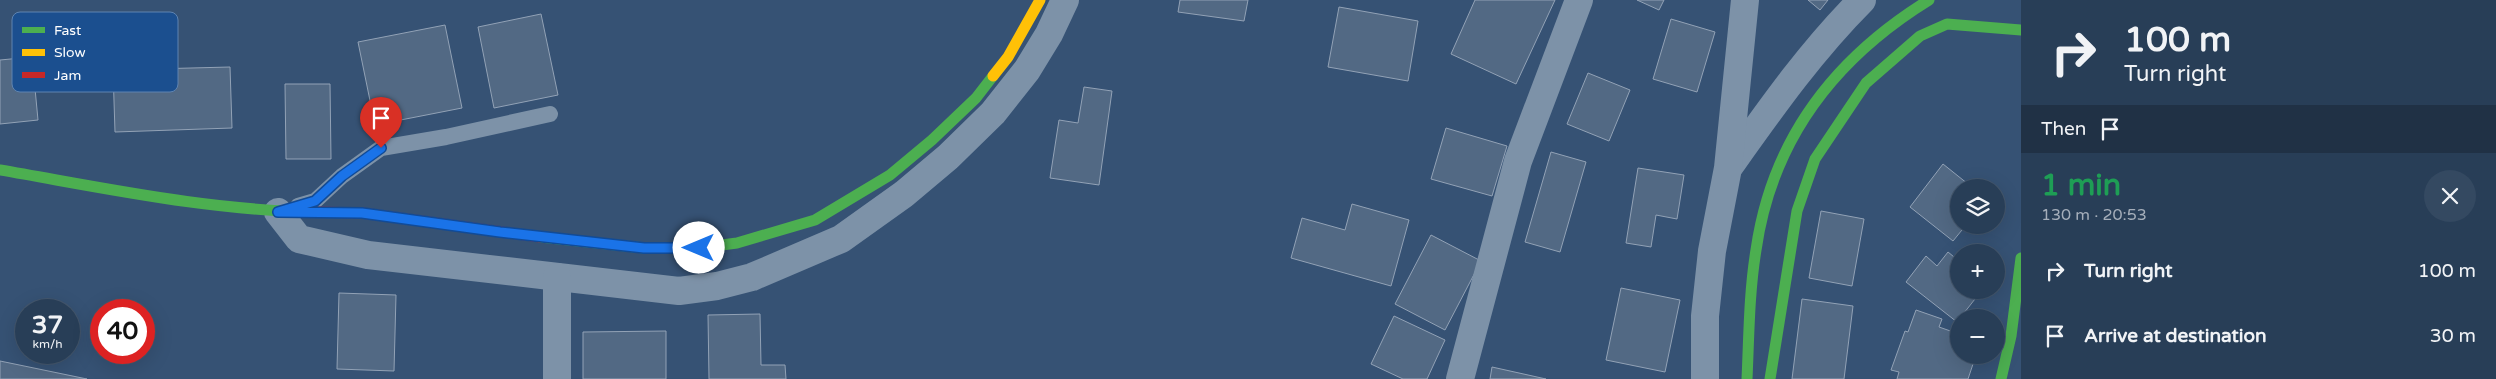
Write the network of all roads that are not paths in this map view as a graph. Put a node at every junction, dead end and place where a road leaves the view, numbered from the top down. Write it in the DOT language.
graph roads {
  1 [pos="1040,0"];
  2 [pos="1065,0"];
  3 [pos="1579,0"];
  4 [pos="1745,0"];
  5 [pos="1862,0"];
  6 [pos="1929,0"];
  7 [pos="2021,30"];
  8 [pos="550,114"];
  9 [pos="1728,168"];
  10 [pos="0,170"];
  11 [pos="278,212"];
  12 [pos="2021,258"];
  13 [pos="557,277"];
  14 [pos="557,379"];
  15 [pos="1460,379"];
  16 [pos="1705,379"];
  17 [pos="1747,379"];
  18 [pos="1770,379"];
  19 [pos="2001,379"];
  1 -- 11 [label="main road"];
  2 -- 13 [label="street"];
  3 -- 15 [label="street"];
  4 -- 9 [label="street"];
  5 -- 9 [label="street"];
  6 -- 17 [label="main road"];
  7 -- 18 [label="main road"];
  8 -- 11 [label="lane"];
  9 -- 16 [label="street"];
  10 -- 11 [label="main road"];
  11 -- 13 [label="street"];
  12 -- 19 [label="main road"];
  13 -- 14 [label="street"];
}
